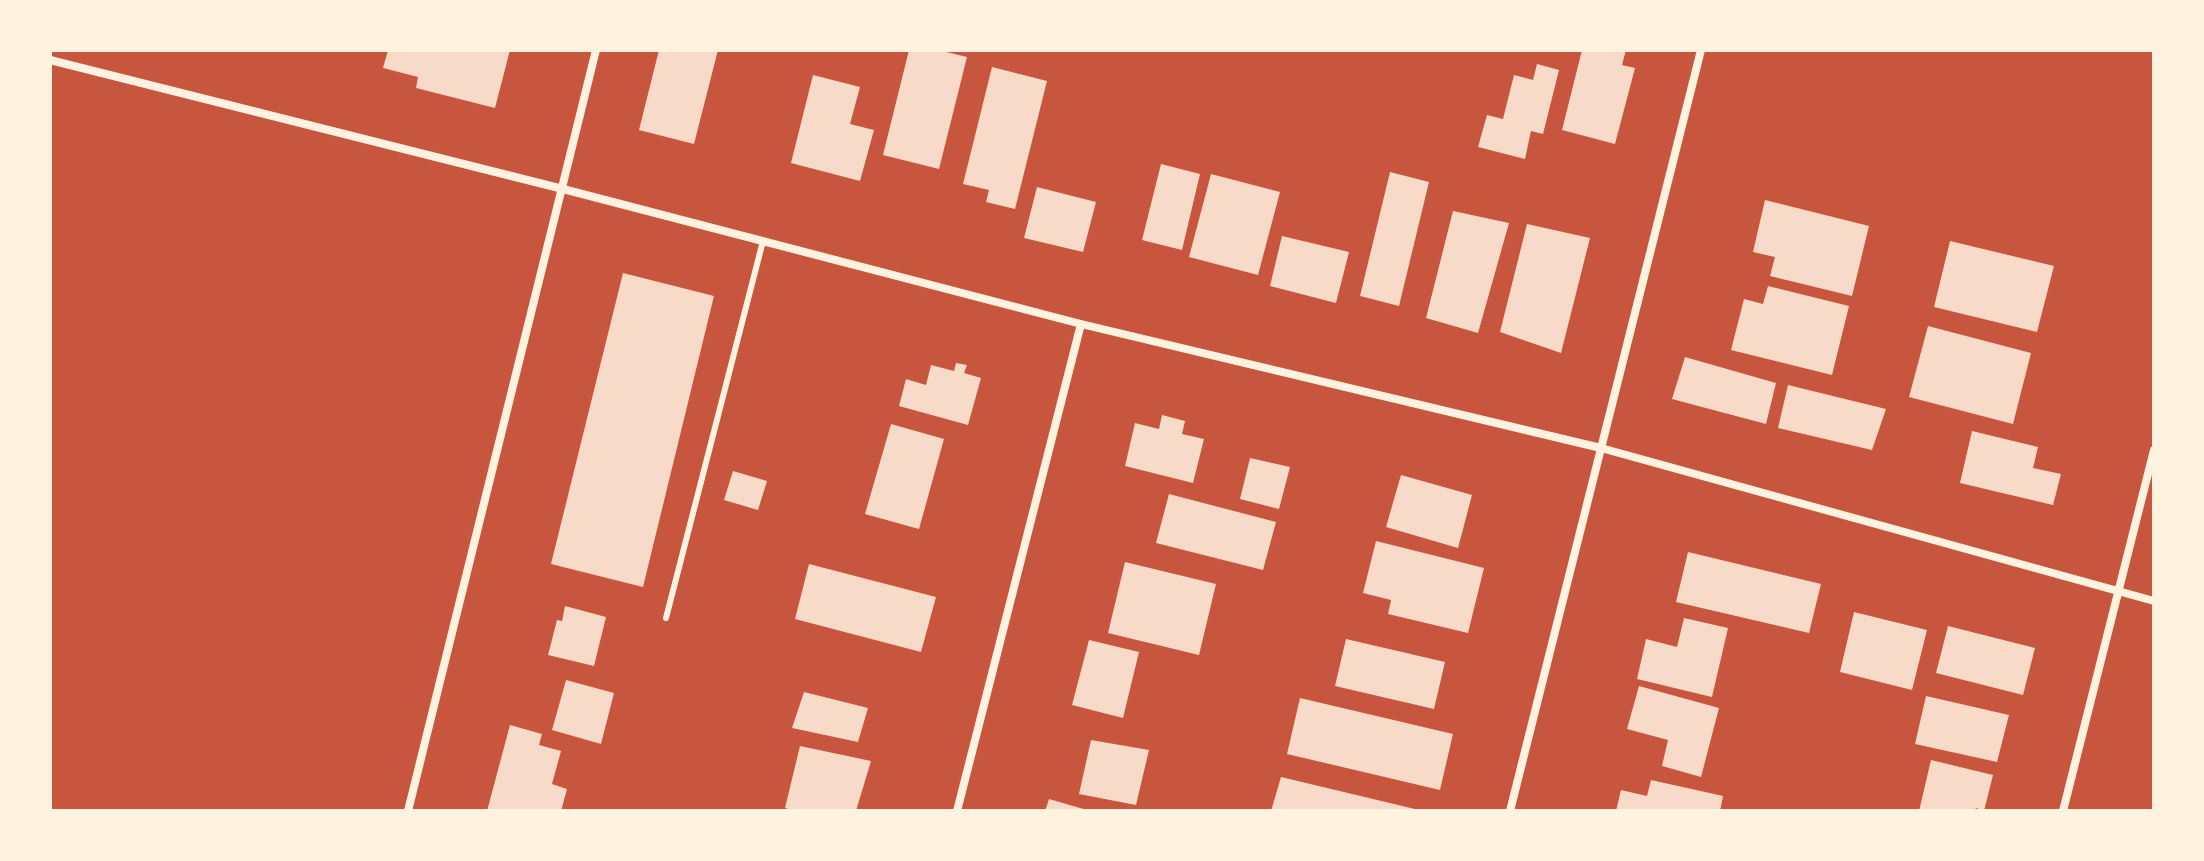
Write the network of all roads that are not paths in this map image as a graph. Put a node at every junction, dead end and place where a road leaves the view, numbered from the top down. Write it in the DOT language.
graph roads {
  1 [pos="596,50"];
  2 [pos="1701,50"];
  3 [pos="50,60"];
  4 [pos="563,189"];
  5 [pos="763,241"];
  6 [pos="1081,324"];
  7 [pos="1601,448"];
  8 [pos="2154,450"];
  9 [pos="2117,593"];
  10 [pos="2154,601"];
  11 [pos="666,618"];
  12 [pos="408,811"];
  13 [pos="957,811"];
  14 [pos="1510,811"];
  15 [pos="2063,811"];
  1 -- 4 [label="street"];
  2 -- 7 [label="street"];
  3 -- 4 [label="street"];
  4 -- 5 [label="street"];
  4 -- 12 [label="street"];
  5 -- 6 [label="street"];
  5 -- 11 [label="lane"];
  6 -- 7 [label="street"];
  6 -- 13 [label="street"];
  7 -- 9 [label="street"];
  7 -- 14 [label="street"];
  8 -- 9 [label="street"];
  9 -- 10 [label="street"];
  9 -- 15 [label="street"];
}
